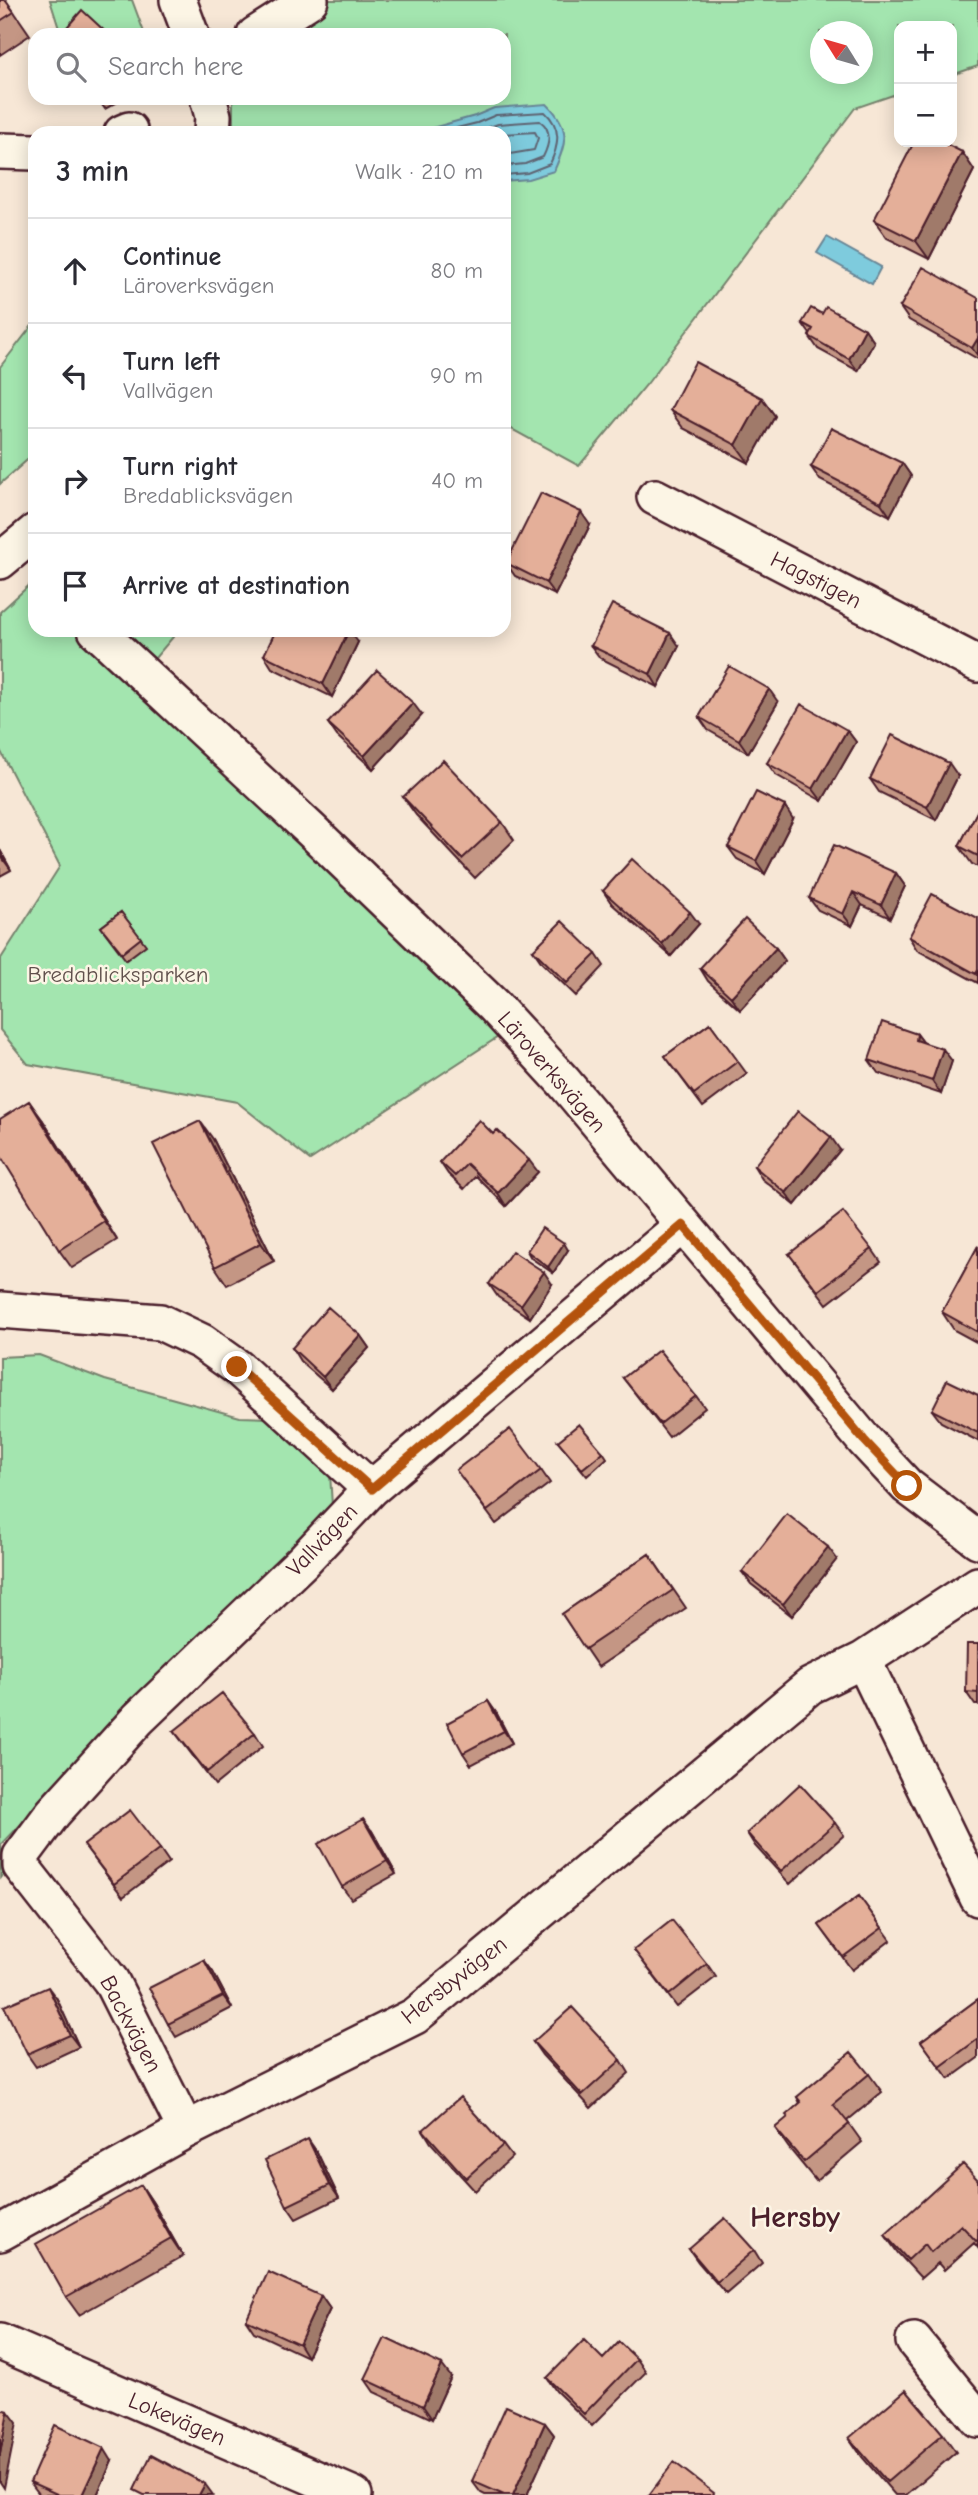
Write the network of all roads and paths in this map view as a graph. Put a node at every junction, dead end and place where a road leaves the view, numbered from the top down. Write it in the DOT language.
graph roads {
  1 [pos="178,0"];
  2 [pos="310,0"];
  3 [pos="188,28"];
  4 [pos="266,28"];
  5 [pos="210,105"];
  6 [pos="212,126"];
  7 [pos="0,151"];
  8 [pos="28,152"];
  9 [pos="654,497"];
  10 [pos="104,637"];
  11 [pos="978,664"];
  12 [pos="683,1225"];
  13 [pos="0,1310"];
  14 [pos="372,1489"];
  15 [pos="978,1539"];
  16 [pos="978,1585"];
  17 [pos="863,1660"];
  18 [pos="21,1856"];
  19 [pos="978,1898"];
  20 [pos="186,2130"];
  21 [pos="0,2233"];
  22 [pos="914,2341"];
  23 [pos="0,2342"];
  24 [pos="978,2419"];
  25 [pos="354,2495"];
  1 -- 3 [label="street"];
  2 -- 4 [label="street"];
  5 -- 6 [label="street"];
  7 -- 8 [label="street"];
  9 -- 11 [label="street, Hagstigen"];
  10 -- 12 [label="street, Läroverksvägen"];
  12 -- 14 [label="street, Vallvägen"];
  12 -- 15 [label="street, Läroverksvägen"];
  13 -- 14 [label="street"];
  14 -- 18 [label="street, Vallvägen"];
  16 -- 17 [label="street, Hersbyvägen"];
  17 -- 19 [label="street"];
  17 -- 20 [label="street, Hersbyvägen"];
  18 -- 20 [label="street, Backvägen"];
  20 -- 21 [label="street, Hersbyvägen"];
  22 -- 24 [label="street"];
  23 -- 25 [label="street, Lokevägen"];
}
